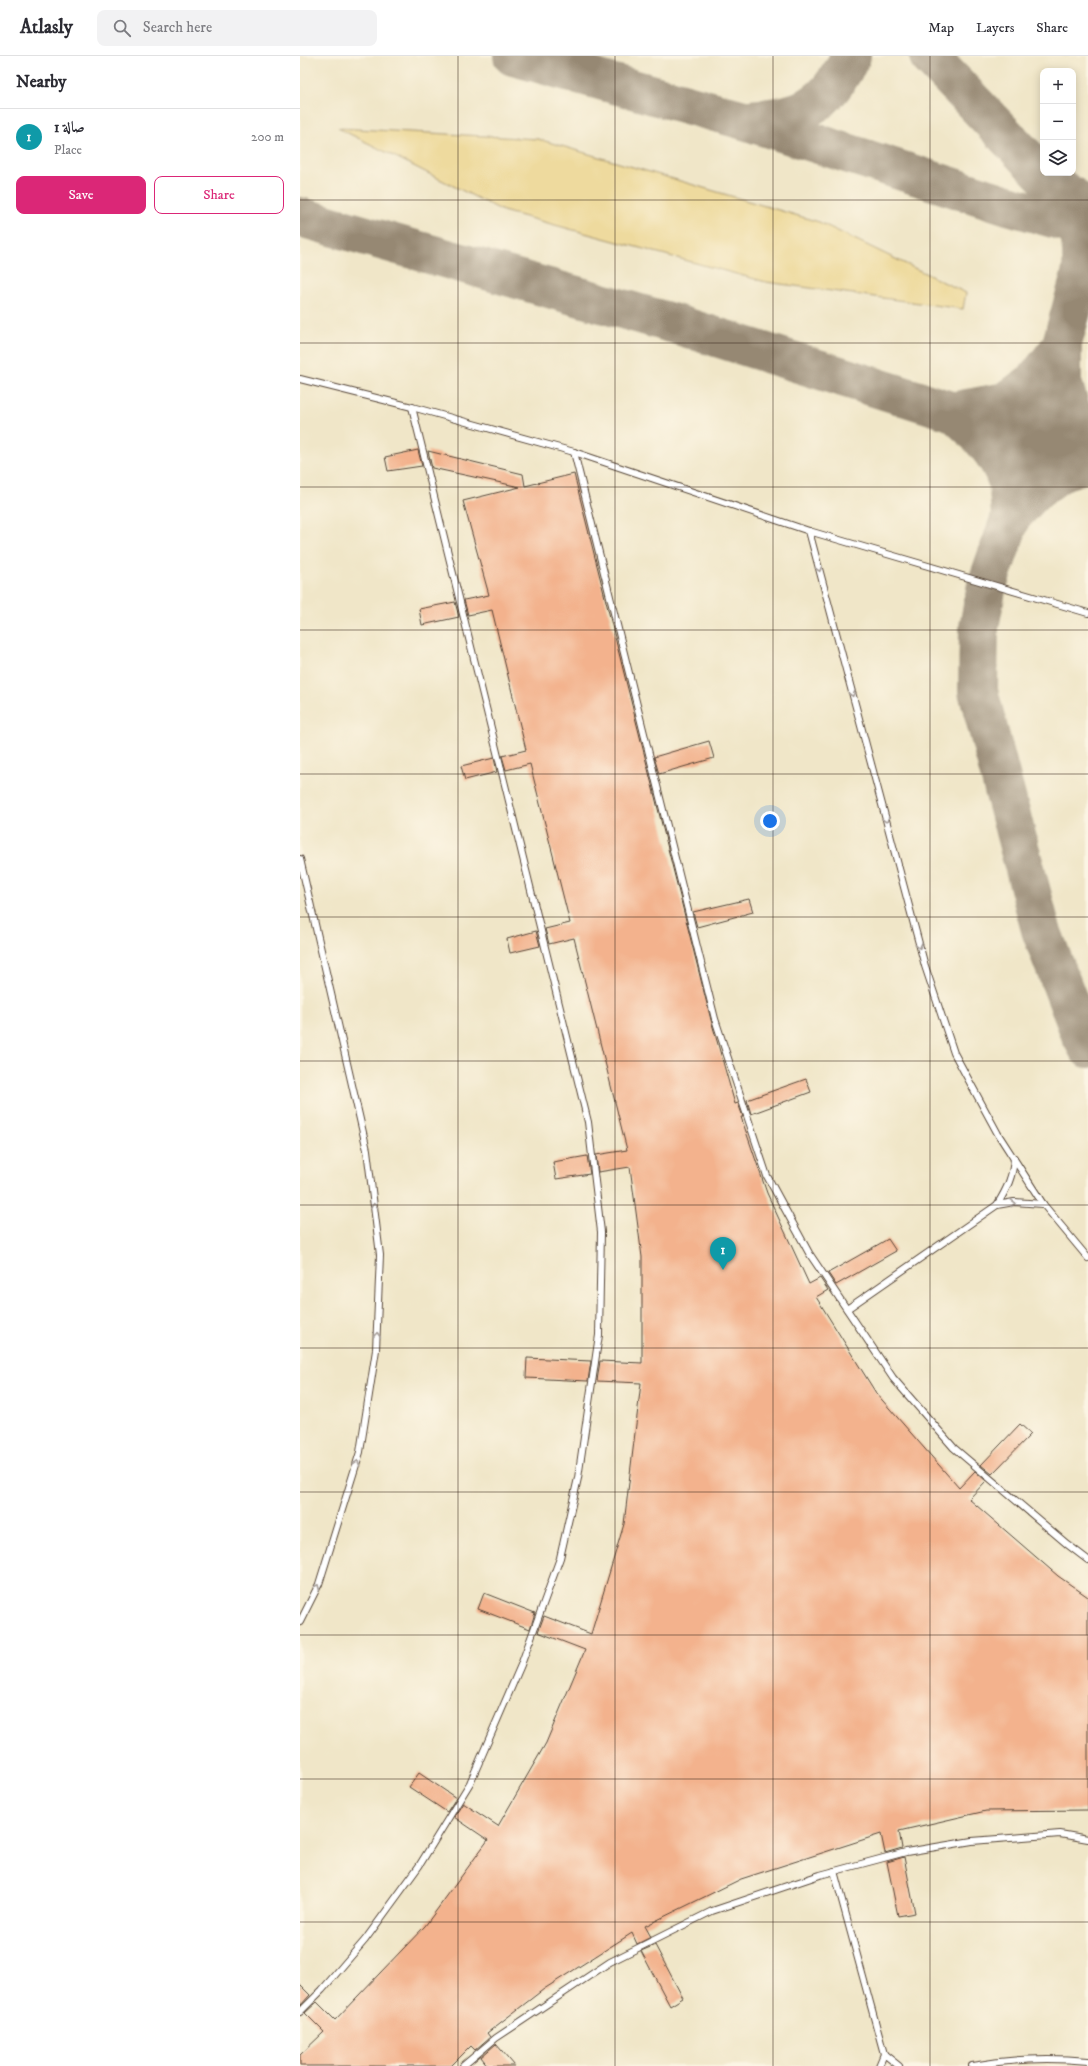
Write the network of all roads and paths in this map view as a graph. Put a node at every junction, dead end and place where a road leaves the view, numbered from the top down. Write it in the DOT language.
graph roads {
  1 [pos="300,379"];
  2 [pos="412,407"];
  3 [pos="574,452"];
  4 [pos="809,531"];
  5 [pos="1088,613"];
  6 [pos="300,859"];
  7 [pos="1014,1158"];
  8 [pos="1043,1204"];
  9 [pos="997,1205"];
  10 [pos="1088,1258"];
  11 [pos="847,1309"];
  12 [pos="1088,1560"];
  13 [pos="300,1622"];
  14 [pos="1088,1839"];
  15 [pos="834,1871"];
  16 [pos="300,2012"];
  17 [pos="884,2054"];
  18 [pos="1088,2061"];
  19 [pos="463,2066"];
  20 [pos="878,2066"];
  21 [pos="899,2066"];
  22 [pos="972,2066"];
  1 -- 2 [label="lane"];
  2 -- 3 [label="lane"];
  2 -- 16 [label="lane"];
  3 -- 4 [label="lane"];
  3 -- 11 [label="lane"];
  4 -- 5 [label="lane"];
  4 -- 7 [label="lane, one-way"];
  13 -- 6 [label="lane, one-way"];
  7 -- 8 [label="lane"];
  7 -- 9 [label="lane"];
  9 -- 8 [label="lane, one-way"];
  8 -- 10 [label="lane"];
  9 -- 11 [label="lane"];
  11 -- 12 [label="lane"];
  14 -- 15 [label="lane"];
  15 -- 17 [label="lane"];
  15 -- 19 [label="lane"];
  17 -- 20 [label="lane"];
  17 -- 21 [label="lane"];
  18 -- 22 [label="lane"];
}
